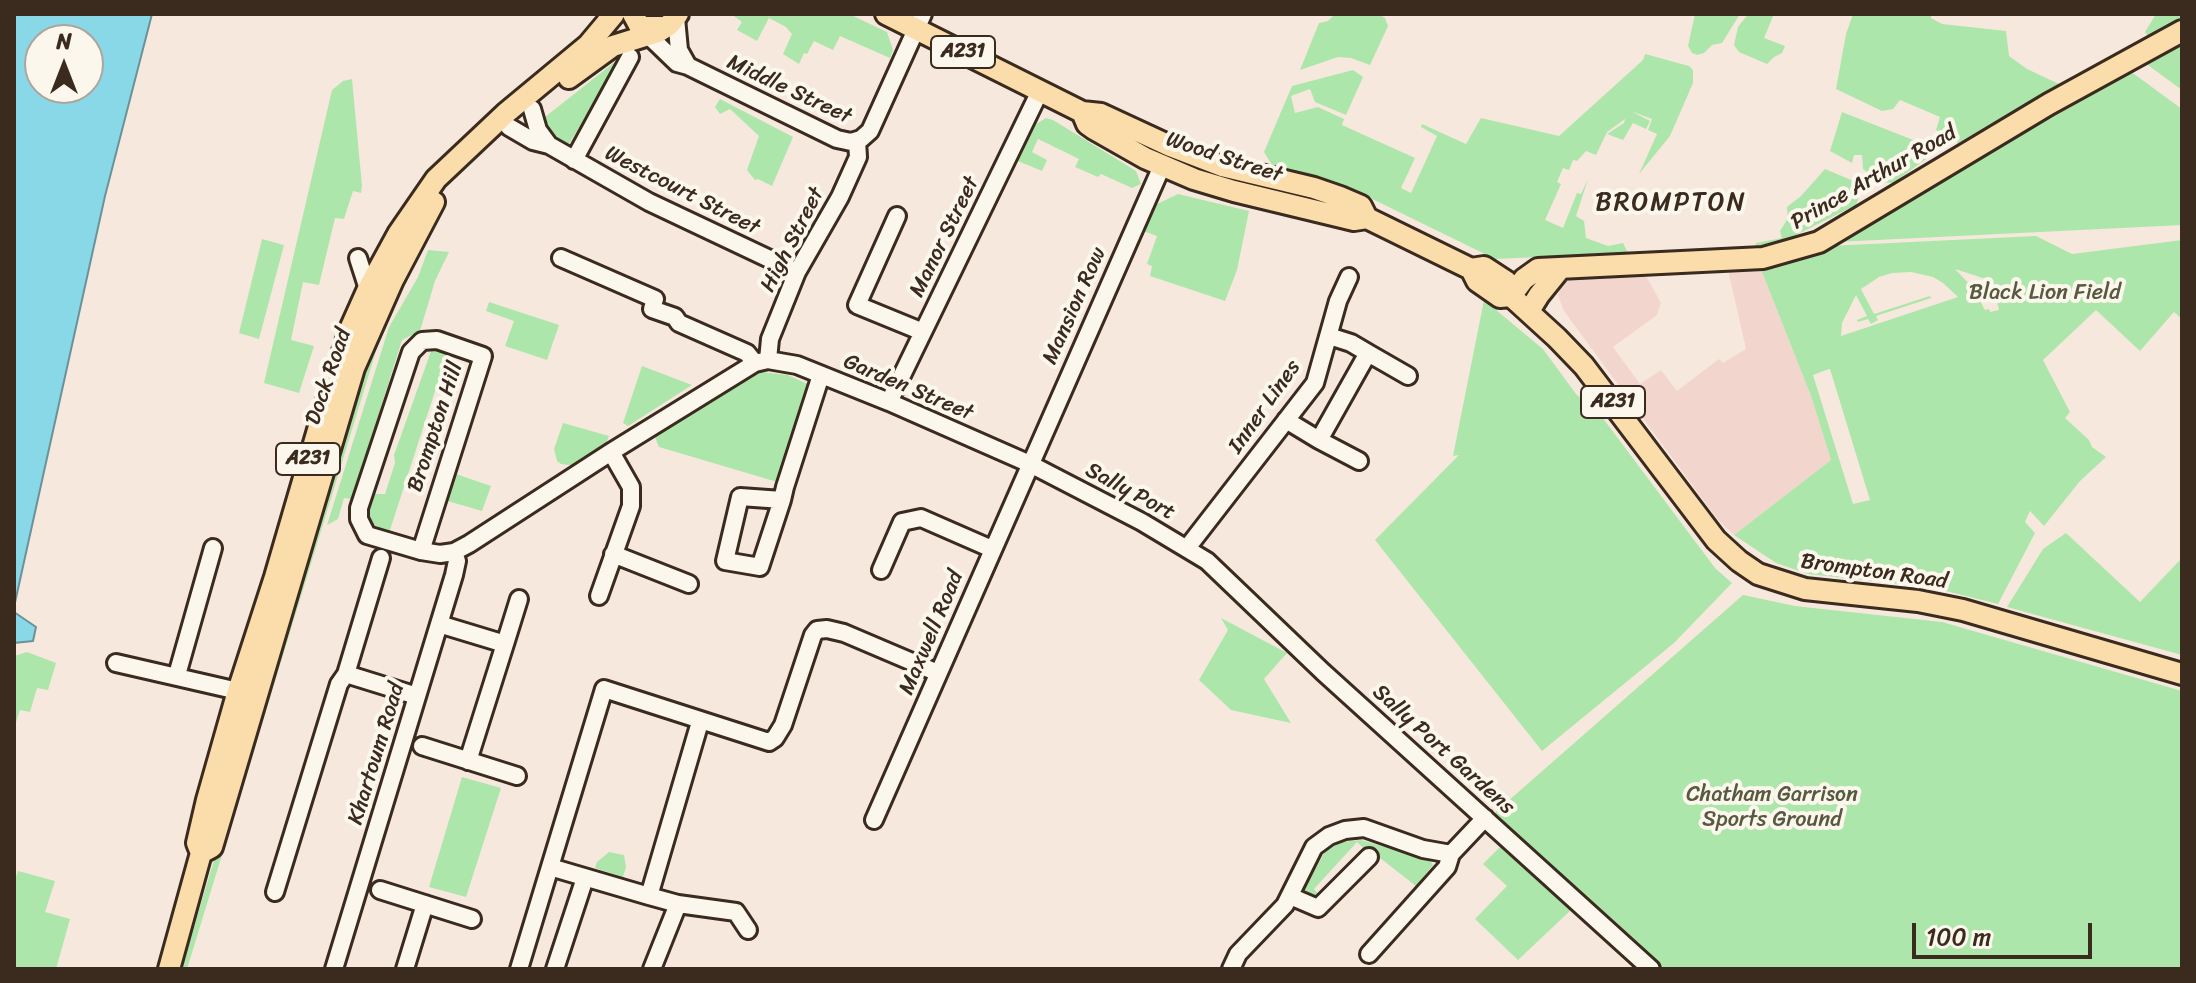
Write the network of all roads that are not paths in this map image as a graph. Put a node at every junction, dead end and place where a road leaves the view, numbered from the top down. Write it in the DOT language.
graph roads {
  1 [pos="614,14"];
  2 [pos="633,14"];
  3 [pos="886,14"];
  4 [pos="920,21"];
  5 [pos="667,24"];
  6 [pos="2182,31"];
  7 [pos="630,57"];
  8 [pos="688,66"];
  9 [pos="1040,91"];
  10 [pos="532,109"];
  11 [pos="509,127"];
  12 [pos="864,136"];
  13 [pos="549,145"];
  14 [pos="1166,156"];
  15 [pos="574,160"];
  16 [pos="897,216"];
  17 [pos="561,258"];
  18 [pos="1560,269"];
  19 [pos="797,272"];
  20 [pos="1349,277"];
  21 [pos="380,285"];
  22 [pos="1511,296"];
  23 [pos="1529,311"];
  24 [pos="923,332"];
  25 [pos="1329,336"];
  26 [pos="1368,353"];
  27 [pos="762,362"];
  28 [pos="821,375"];
  29 [pos="1408,376"];
  30 [pos="889,402"];
  31 [pos="1286,420"];
  32 [pos="1319,440"];
  33 [pos="611,452"];
  34 [pos="1359,461"];
  35 [pos="1030,464"];
  36 [pos="782,500"];
  37 [pos="213,548"];
  38 [pos="1187,548"];
  39 [pos="992,549"];
  40 [pos="421,551"];
  41 [pos="454,552"];
  42 [pos="613,554"];
  43 [pos="381,558"];
  44 [pos="1207,561"];
  45 [pos="881,570"];
  46 [pos="689,584"];
  47 [pos="599,596"];
  48 [pos="519,599"];
  49 [pos="439,624"];
  50 [pos="505,644"];
  51 [pos="116,663"];
  52 [pos="938,673"];
  53 [pos="346,674"];
  54 [pos="2182,674"];
  55 [pos="177,675"];
  56 [pos="248,694"];
  57 [pos="417,696"];
  58 [pos="700,722"];
  59 [pos="422,746"];
  60 [pos="468,761"];
  61 [pos="517,776"];
  62 [pos="1485,818"];
  63 [pos="874,820"];
  64 [pos="1451,854"];
  65 [pos="1369,857"];
  66 [pos="550,867"];
  67 [pos="585,878"];
  68 [pos="380,890"];
  69 [pos="275,892"];
  70 [pos="649,896"];
  71 [pos="1290,896"];
  72 [pos="425,904"];
  73 [pos="678,904"];
  74 [pos="472,919"];
  75 [pos="748,930"];
  76 [pos="1369,954"];
  77 [pos="169,969"];
  78 [pos="334,969"];
  79 [pos="405,969"];
  80 [pos="519,969"];
  81 [pos="555,969"];
  82 [pos="652,969"];
  83 [pos="1231,969"];
  84 [pos="1651,969"];
  1 -- 21 [label="main road, Dock Road / A231"];
  2 -- 5 [label="main road"];
  3 -- 4 [label="main road, Wood Street / A231"];
  4 -- 9 [label="main road, Wood Street / A231"];
  4 -- 12 [label="street, High Street"];
  5 -- 8 [label="street"];
  5 -- 8 [label="street, Middle Street"];
  5 -- 10 [label="main road, Dock Road / A231"];
  6 -- 18 [label="main road, Prince Arthur Road"];
  7 -- 15 [label="street"];
  8 -- 12 [label="street, Middle Street"];
  9 -- 14 [label="main road, Wood Street / A231"];
  9 -- 24 [label="street, Manor Street"];
  10 -- 11 [label="main road, Dock Road / A231"];
  10 -- 13 [label="street"];
  11 -- 13 [label="street, Westcourt Street"];
  11 -- 21 [label="main road, Dock Road / A231"];
  12 -- 19 [label="street, High Street"];
  13 -- 15 [label="street, Westcourt Street"];
  14 -- 22 [label="main road, Wood Street / A231"];
  14 -- 35 [label="street, Mansion Row"];
  15 -- 19 [label="street, Westcourt Street"];
  16 -- 24 [label="street"];
  17 -- 27 [label="street, Garden Street"];
  18 -- 22 [label="main road, Prince Arthur Road"];
  18 -- 23 [label="main road"];
  19 -- 27 [label="street, High Street"];
  20 -- 25 [label="street, Inner Lines"];
  21 -- 56 [label="main road, Dock Road / A231"];
  22 -- 23 [label="main road, Wood Street / A231"];
  23 -- 54 [label="main road, Brompton Road / A231"];
  24 -- 30 [label="street, Manor Street"];
  25 -- 26 [label="street"];
  25 -- 31 [label="street, Inner Lines"];
  26 -- 29 [label="street"];
  26 -- 32 [label="street"];
  27 -- 28 [label="street, Garden Street"];
  27 -- 33 [label="street"];
  28 -- 30 [label="street, Garden Street"];
  28 -- 36 [label="street"];
  30 -- 35 [label="street, Garden Street"];
  31 -- 32 [label="street"];
  31 -- 38 [label="street, Inner Lines"];
  32 -- 34 [label="street"];
  33 -- 41 [label="street"];
  33 -- 42 [label="street"];
  35 -- 38 [label="street, Sally Port"];
  35 -- 39 [label="street, Maxwell Road"];
  36 -- 36 [label="street"];
  37 -- 55 [label="street"];
  38 -- 44 [label="street, Sally Port"];
  39 -- 45 [label="street"];
  39 -- 52 [label="street, Maxwell Road"];
  40 -- 40 [label="street, Brompton Hill"];
  40 -- 41 [label="street, Brompton Hill"];
  41 -- 49 [label="street, Khartoum Road"];
  42 -- 46 [label="street"];
  42 -- 47 [label="street"];
  43 -- 53 [label="street"];
  44 -- 62 [label="street, Sally Port Gardens"];
  48 -- 50 [label="street"];
  49 -- 50 [label="street"];
  49 -- 57 [label="street, Khartoum Road"];
  50 -- 60 [label="street"];
  51 -- 55 [label="street"];
  52 -- 58 [label="street"];
  52 -- 63 [label="street, Maxwell Road"];
  53 -- 57 [label="street"];
  53 -- 69 [label="street"];
  55 -- 56 [label="street"];
  56 -- 77 [label="main road, Dock Road / A231"];
  57 -- 78 [label="street, Khartoum Road"];
  58 -- 66 [label="street"];
  58 -- 70 [label="street"];
  59 -- 60 [label="street"];
  60 -- 61 [label="street"];
  62 -- 64 [label="street"];
  62 -- 84 [label="street, Sally Port Gardens"];
  64 -- 71 [label="street"];
  64 -- 76 [label="street"];
  65 -- 71 [label="street"];
  66 -- 67 [label="street"];
  66 -- 80 [label="street"];
  67 -- 70 [label="street"];
  67 -- 81 [label="street"];
  68 -- 72 [label="street"];
  70 -- 73 [label="street"];
  71 -- 83 [label="street"];
  72 -- 74 [label="street"];
  72 -- 79 [label="street"];
  73 -- 75 [label="street"];
  73 -- 82 [label="street"];
}
